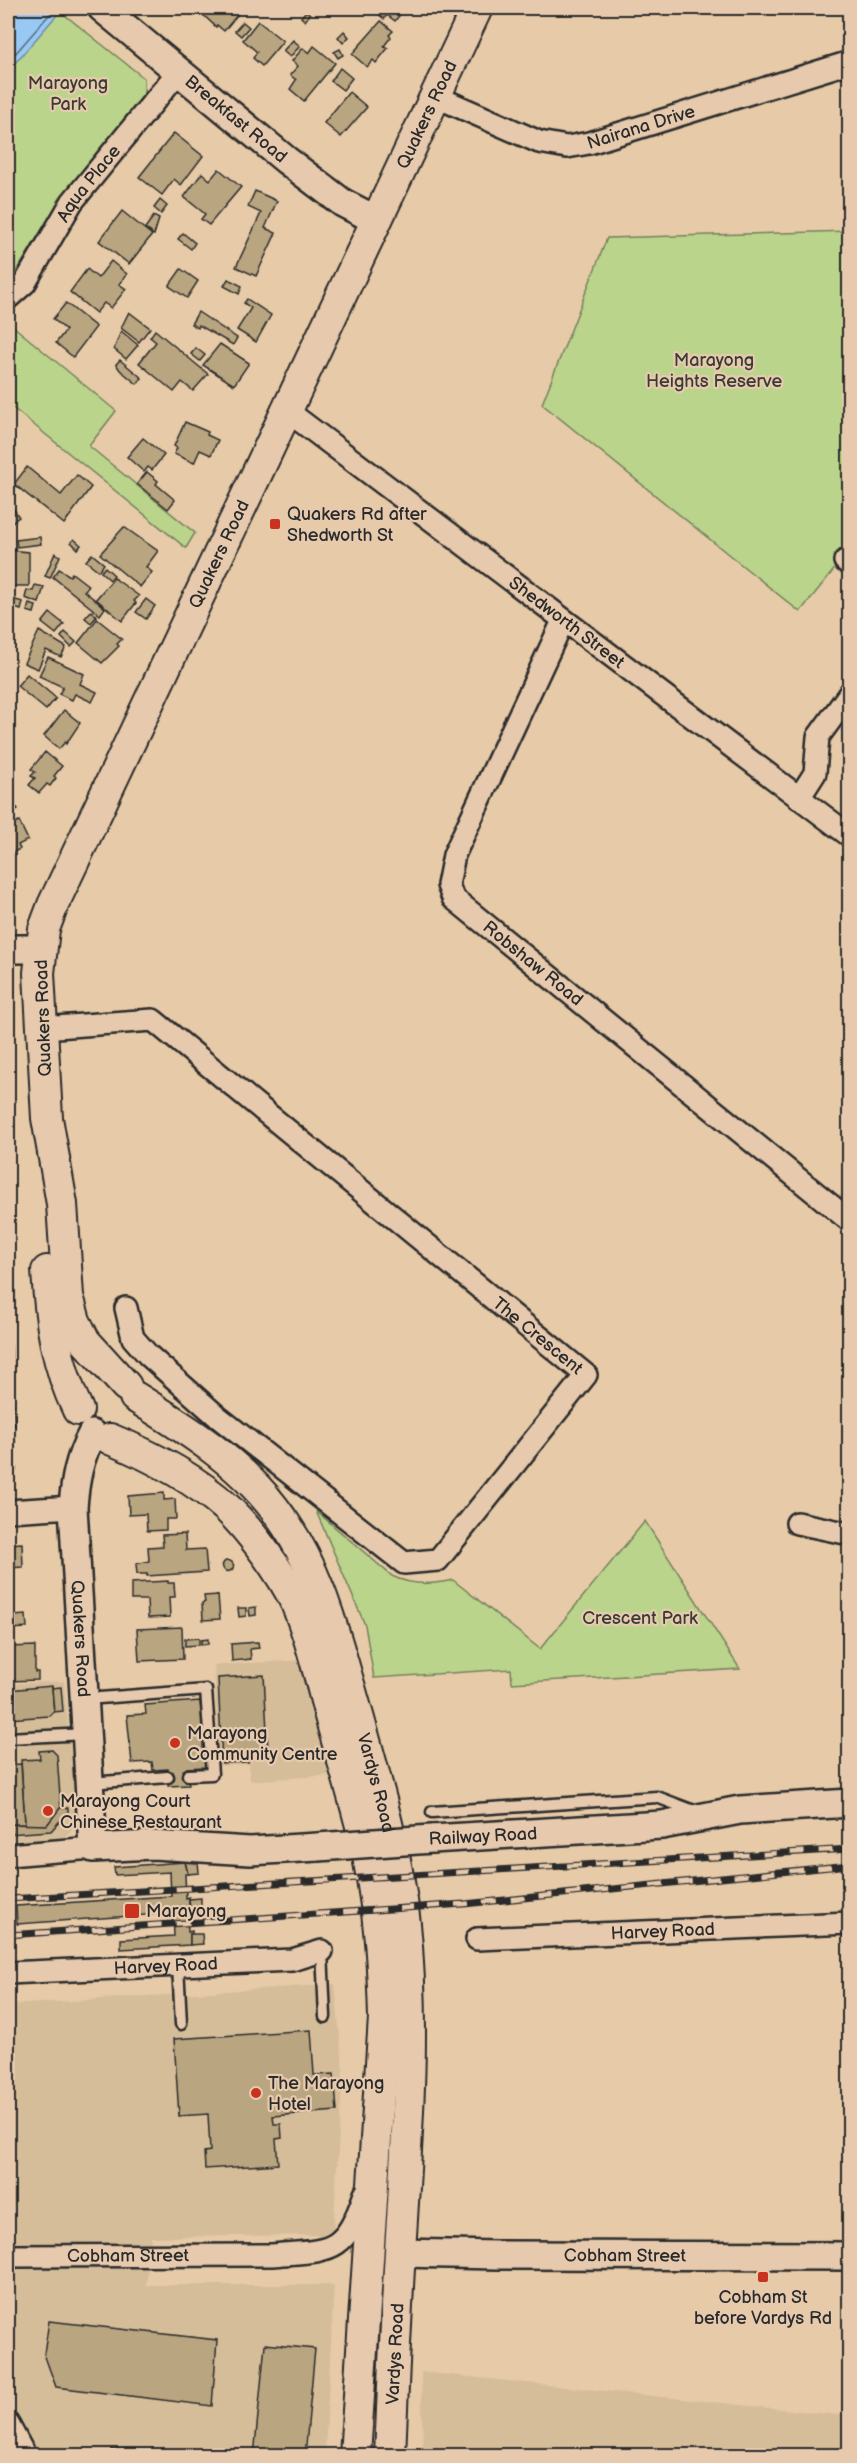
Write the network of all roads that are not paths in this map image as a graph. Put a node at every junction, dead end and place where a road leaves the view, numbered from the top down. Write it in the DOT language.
graph roads {
  1 [pos="102,8"];
  2 [pos="477,8"];
  3 [pos="849,62"];
  4 [pos="178,72"];
  5 [pos="435,96"];
  6 [pos="376,220"];
  7 [pos="8,298"];
  8 [pos="286,410"];
  9 [pos="563,621"];
  10 [pos="849,693"];
  11 [pos="799,798"];
  12 [pos="849,836"];
  13 [pos="8,949"];
  14 [pos="40,949"];
  15 [pos="42,1028"];
  16 [pos="47,1118"];
  17 [pos="849,1221"];
  18 [pos="126,1308"];
  19 [pos="130,1391"];
  20 [pos="94,1428"];
  21 [pos="73,1507"];
  22 [pos="8,1511"];
  23 [pos="797,1523"];
  24 [pos="849,1534"];
  25 [pos="85,1699"];
  26 [pos="86,1734"];
  27 [pos="8,1738"];
  28 [pos="188,1775"];
  29 [pos="168,1777"];
  30 [pos="89,1783"];
  31 [pos="849,1803"];
  32 [pos="432,1812"];
  33 [pos="712,1814"];
  34 [pos="93,1848"];
  35 [pos="8,1855"];
  36 [pos="849,1923"];
  37 [pos="477,1939"];
  38 [pos="322,1951"];
  39 [pos="178,1965"];
  40 [pos="8,1973"];
  41 [pos="325,2017"];
  42 [pos="181,2024"];
  43 [pos="376,2163"];
  44 [pos="400,2253"];
  45 [pos="8,2256"];
  46 [pos="849,2256"];
  47 [pos="361,2345"];
  48 [pos="355,2456"];
  49 [pos="390,2456"];
  1 -- 4 [label="street, Breakfast Road"];
  2 -- 5 [label="main road, Quakers Road"];
  3 -- 5 [label="street, Nairana Drive"];
  4 -- 6 [label="street, Breakfast Road"];
  4 -- 7 [label="street, Aqua Place"];
  5 -- 6 [label="main road, Quakers Road"];
  6 -- 8 [label="main road, Quakers Road"];
  8 -- 9 [label="street, Shedworth Street"];
  8 -- 14 [label="main road, Quakers Road"];
  9 -- 11 [label="street, Shedworth Street"];
  9 -- 17 [label="street, Robshaw Road"];
  10 -- 11 [label="street"];
  11 -- 12 [label="street, Shedworth Street"];
  13 -- 14 [label="street"];
  14 -- 15 [label="main road, Quakers Road"];
  15 -- 16 [label="main road, Quakers Road"];
  15 -- 18 [label="street, The Crescent"];
  16 -- 19 [label="main road, Quakers Road"];
  16 -- 20 [label="main road, Quakers Road"];
  19 -- 20 [label="main road"];
  19 -- 20 [label="main road"];
  19 -- 44 [label="main road, Vardys Road"];
  20 -- 21 [label="street, Quakers Road"];
  20 -- 43 [label="main road, Vardys Road"];
  21 -- 22 [label="street"];
  21 -- 25 [label="street, Quakers Road"];
  23 -- 24 [label="street"];
  25 -- 26 [label="street, Quakers Road"];
  25 -- 28 [label="lane"];
  26 -- 27 [label="lane"];
  26 -- 30 [label="street, Quakers Road"];
  29 -- 30 [label="lane"];
  30 -- 34 [label="street, Quakers Road"];
  31 -- 33 [label="street, Railway Road"];
  32 -- 33 [label="lane"];
  33 -- 34 [label="street, Railway Road, bridge"];
  34 -- 35 [label="street, Railway Road"];
  36 -- 37 [label="street, Harvey Road"];
  38 -- 39 [label="street, Harvey Road"];
  38 -- 41 [label="lane"];
  39 -- 40 [label="street, Harvey Road"];
  39 -- 42 [label="lane"];
  43 -- 44 [label="main road, Vardys Road"];
  43 -- 45 [label="street, Cobham Street"];
  43 -- 47 [label="main road, Vardys Road"];
  44 -- 46 [label="street, Cobham Street"];
  44 -- 47 [label="main road, Vardys Road"];
  44 -- 49 [label="main road, Vardys Road"];
  47 -- 48 [label="main road, Vardys Road"];
}
